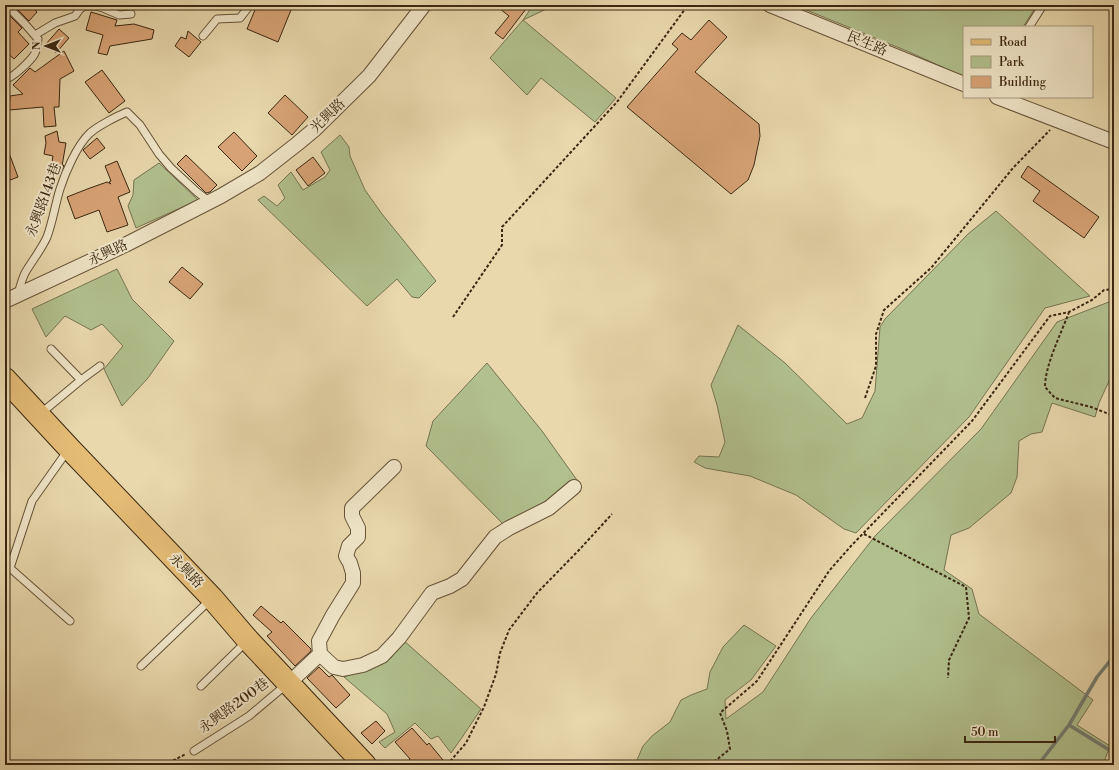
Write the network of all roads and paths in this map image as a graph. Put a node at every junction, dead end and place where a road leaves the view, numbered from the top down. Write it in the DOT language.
graph roads {
  1 [pos="6,5"];
  2 [pos="250,5"];
  3 [pos="424,5"];
  4 [pos="688,5"];
  5 [pos="770,5"];
  6 [pos="1043,5"];
  7 [pos="131,14"];
  8 [pos="1030,26"];
  9 [pos="36,35"];
  10 [pos="203,36"];
  11 [pos="5,79"];
  12 [pos="963,84"];
  13 [pos="1000,98"];
  14 [pos="1060,121"];
  15 [pos="1114,142"];
  16 [pos="210,202"];
  17 [pos="1114,289"];
  18 [pos="11,298"];
  19 [pos="1070,312"];
  20 [pos="453,317"];
  21 [pos="51,349"];
  22 [pos="100,366"];
  23 [pos="5,379"];
  24 [pos="80,380"];
  25 [pos="865,398"];
  26 [pos="39,415"];
  27 [pos="1114,416"];
  28 [pos="69,448"];
  29 [pos="394,467"];
  30 [pos="574,487"];
  31 [pos="612,514"];
  32 [pos="864,534"];
  33 [pos="212,598"];
  34 [pos="70,621"];
  35 [pos="248,640"];
  36 [pos="320,654"];
  37 [pos="141,666"];
  38 [pos="948,678"];
  39 [pos="289,682"];
  40 [pos="201,686"];
  41 [pos="194,750"];
  42 [pos="164,765"];
  43 [pos="365,765"];
  44 [pos="447,765"];
  45 [pos="710,765"];
  1 -- 9 [label="lane"];
  2 -- 10 [label="lane"];
  3 -- 16 [label="street, 光興路"];
  4 -- 20 [label="path"];
  5 -- 12 [label="street, 民生路"];
  6 -- 8 [label="lane"];
  7 -- 9 [label="lane"];
  9 -- 11 [label="lane"];
  13 -- 14 [label="street"];
  14 -- 15 [label="street"];
  14 -- 25 [label="path"];
  16 -- 18 [label="street, 永興路"];
  16 -- 18 [label="lane, 永興路143巷"];
  17 -- 19 [label="path"];
  19 -- 27 [label="path"];
  19 -- 32 [label="path"];
  21 -- 24 [label="lane"];
  22 -- 24 [label="lane"];
  23 -- 26 [label="main road, 永興路"];
  24 -- 26 [label="lane"];
  26 -- 28 [label="main road, 永興路"];
  28 -- 33 [label="main road, 永興路"];
  28 -- 34 [label="lane"];
  29 -- 36 [label="street"];
  30 -- 36 [label="street"];
  31 -- 44 [label="path"];
  32 -- 38 [label="path"];
  32 -- 45 [label="path"];
  33 -- 35 [label="main road, 永興路"];
  33 -- 37 [label="lane"];
  35 -- 39 [label="main road, 永興路"];
  35 -- 40 [label="lane"];
  36 -- 39 [label="street"];
  39 -- 41 [label="lane, 永興路200巷"];
  39 -- 43 [label="main road, 永興路"];
  41 -- 42 [label="path"];
}
